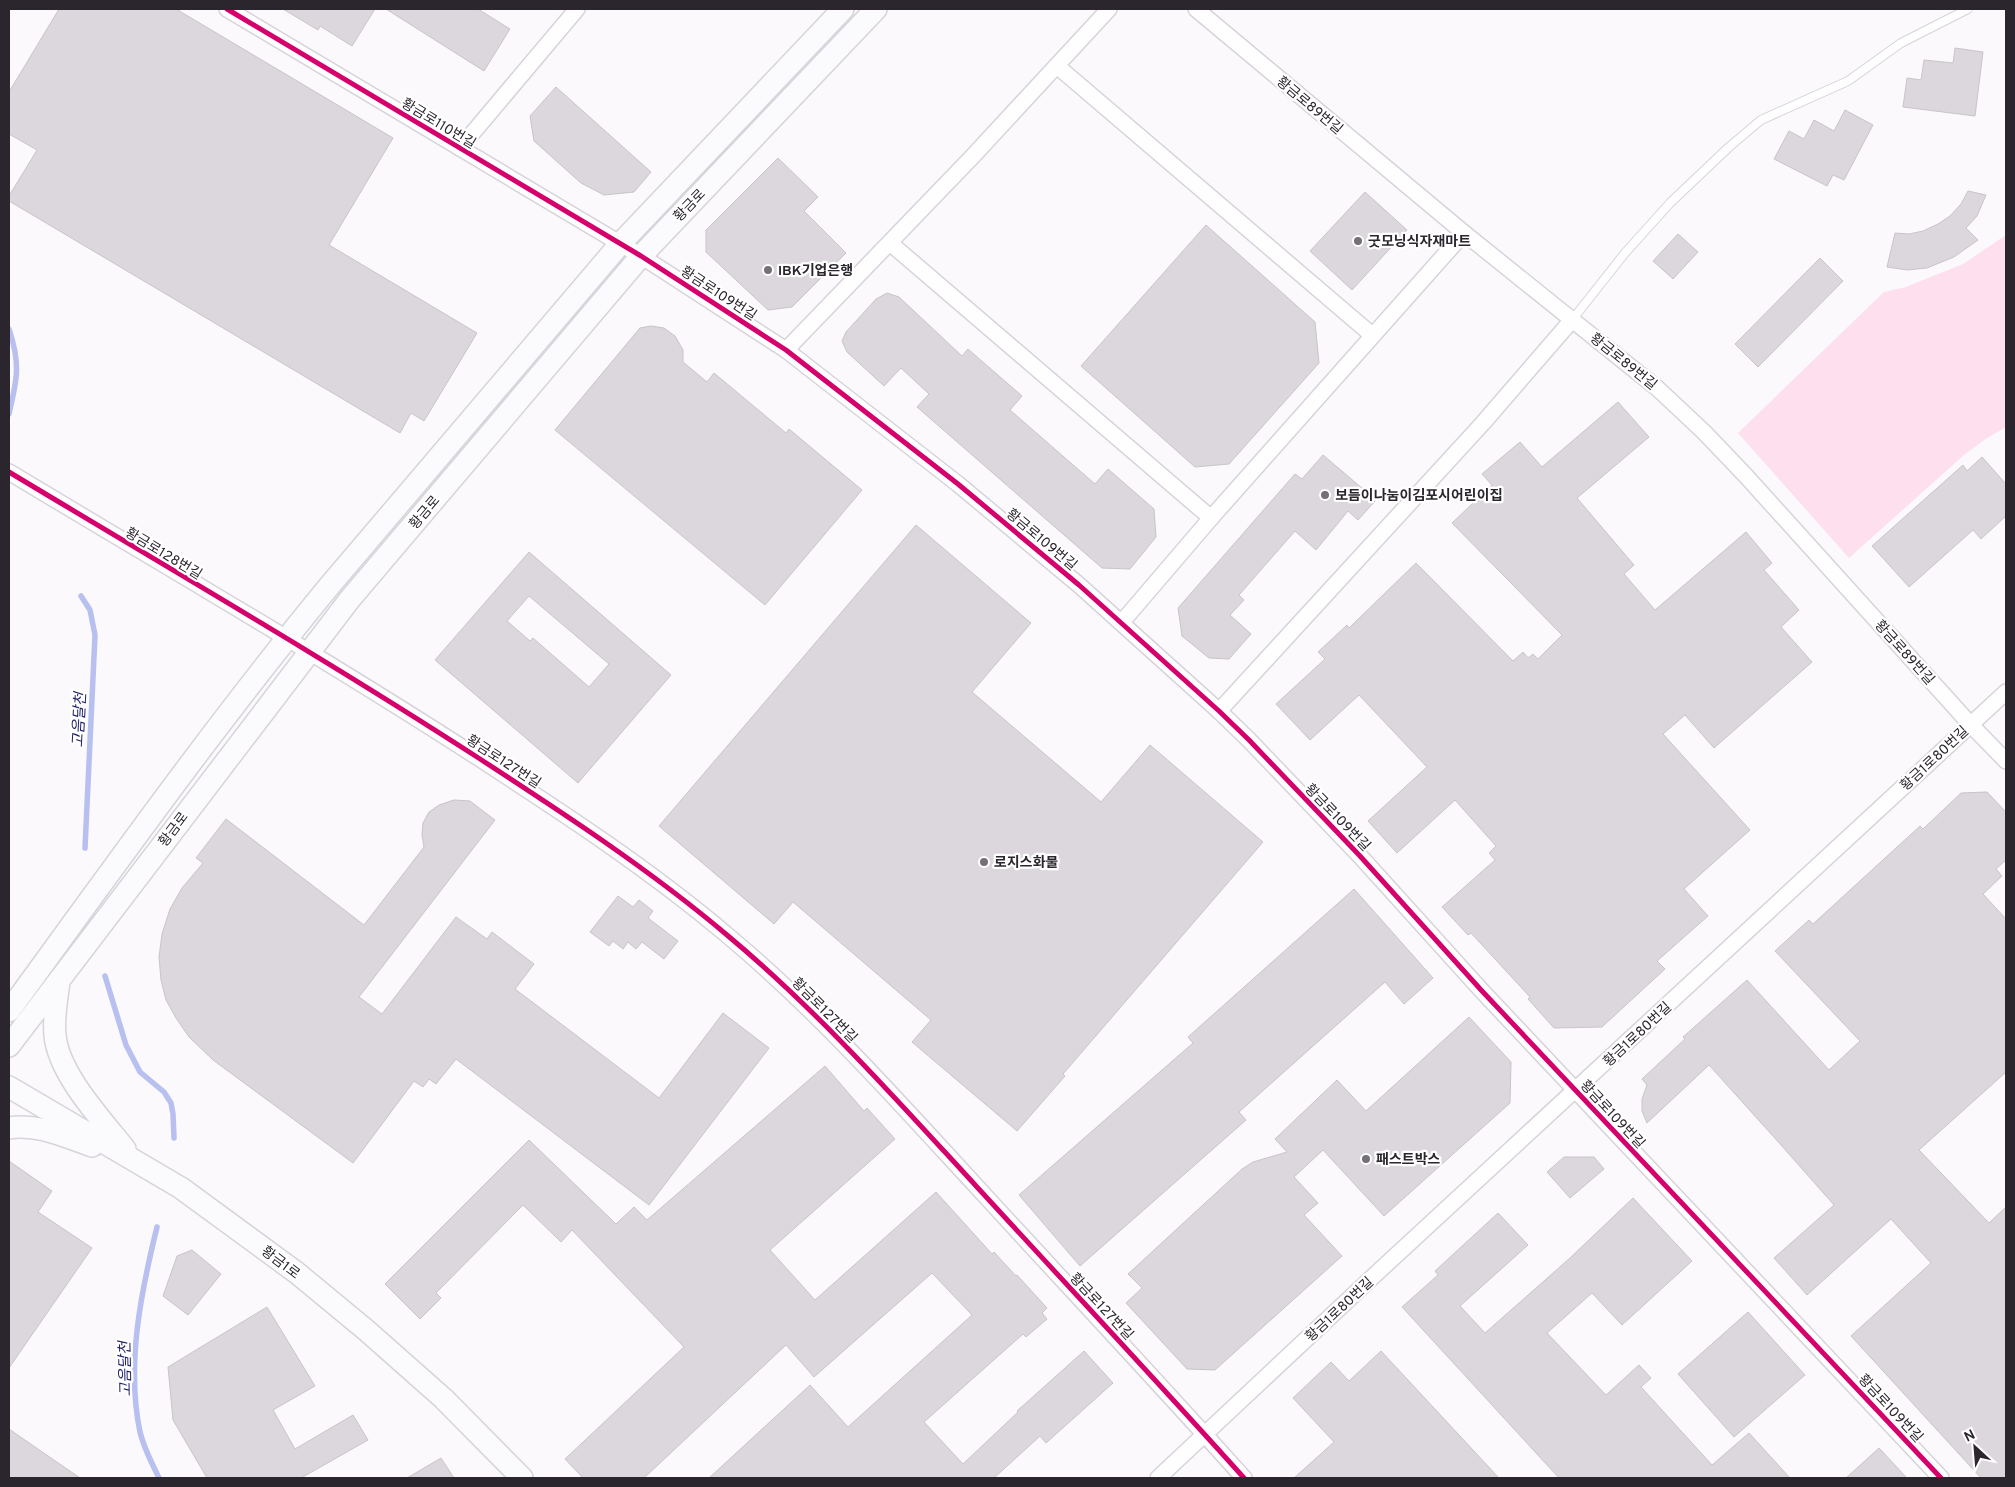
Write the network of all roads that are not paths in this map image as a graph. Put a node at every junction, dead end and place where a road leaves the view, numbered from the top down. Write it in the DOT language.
graph roads {
  1 [pos="227,9"];
  2 [pos="577,9"];
  3 [pos="843,9"];
  4 [pos="876,9"];
  5 [pos="1109,9"];
  6 [pos="1196,9"];
  7 [pos="1968,9"];
  8 [pos="1057,66"];
  9 [pos="460,148"];
  10 [pos="1464,233"];
  11 [pos="890,243"];
  12 [pos="620,244"];
  13 [pos="641,256"];
  14 [pos="1572,320"];
  15 [pos="1372,335"];
  16 [pos="786,350"];
  17 [pos="9,472"];
  18 [pos="1211,518"];
  19 [pos="1122,622"];
  20 [pos="286,639"];
  21 [pos="308,652"];
  22 [pos="2006,692"];
  23 [pos="1219,711"];
  24 [pos="1970,724"];
  25 [pos="2006,761"];
  26 [pos="48,957"];
  27 [pos="60,978"];
  28 [pos="9,988"];
  29 [pos="9,1011"];
  30 [pos="9,1046"];
  31 [pos="9,1087"];
  32 [pos="1576,1091"];
  33 [pos="9,1128"];
  34 [pos="133,1159"];
  35 [pos="1205,1435"];
  36 [pos="522,1478"];
  37 [pos="1158,1478"];
  38 [pos="1244,1478"];
  39 [pos="1941,1478"];
  1 -- 9 [label="street, 황금로110번길"];
  2 -- 9 [label="street"];
  3 -- 12 [label="street, 황금로"];
  4 -- 13 [label="street, 황금로"];
  5 -- 8 [label="street"];
  6 -- 10 [label="street, 황금로89번길"];
  7 -- 14 [label="lane"];
  8 -- 11 [label="street"];
  8 -- 15 [label="street"];
  9 -- 12 [label="street, 황금로110번길"];
  10 -- 14 [label="street, 황금로89번길"];
  10 -- 15 [label="street"];
  11 -- 16 [label="street"];
  11 -- 18 [label="street"];
  12 -- 13 [label="street, 황금로110번길"];
  12 -- 20 [label="street, 황금로"];
  13 -- 16 [label="street, 황금로109번길"];
  13 -- 21 [label="street, 황금로"];
  14 -- 23 [label="street"];
  14 -- 24 [label="street, 황금로89번길"];
  15 -- 18 [label="street"];
  16 -- 19 [label="street, 황금로109번길"];
  17 -- 20 [label="street, 황금로128번길"];
  18 -- 19 [label="street"];
  19 -- 23 [label="street, 황금로109번길"];
  20 -- 21 [label="street, 황금로128번길"];
  20 -- 26 [label="street, 황금로"];
  21 -- 27 [label="street, 황금로"];
  21 -- 35 [label="street, 황금로127번길"];
  22 -- 24 [label="street, 황금1로80번길"];
  23 -- 32 [label="street, 황금로109번길"];
  24 -- 25 [label="street, 황금로89번길"];
  24 -- 32 [label="street, 황금1로80번길"];
  26 -- 28 [label="street"];
  26 -- 29 [label="street, 황금로"];
  27 -- 30 [label="street, 황금로"];
  27 -- 34 [label="street"];
  31 -- 34 [label="street, 황금1로"];
  32 -- 35 [label="street, 황금1로80번길"];
  32 -- 39 [label="street, 황금로109번길"];
  33 -- 34 [label="street"];
  34 -- 36 [label="street, 황금1로"];
  35 -- 37 [label="street, 황금1로80번길"];
  35 -- 38 [label="street, 황금로127번길"];
}
